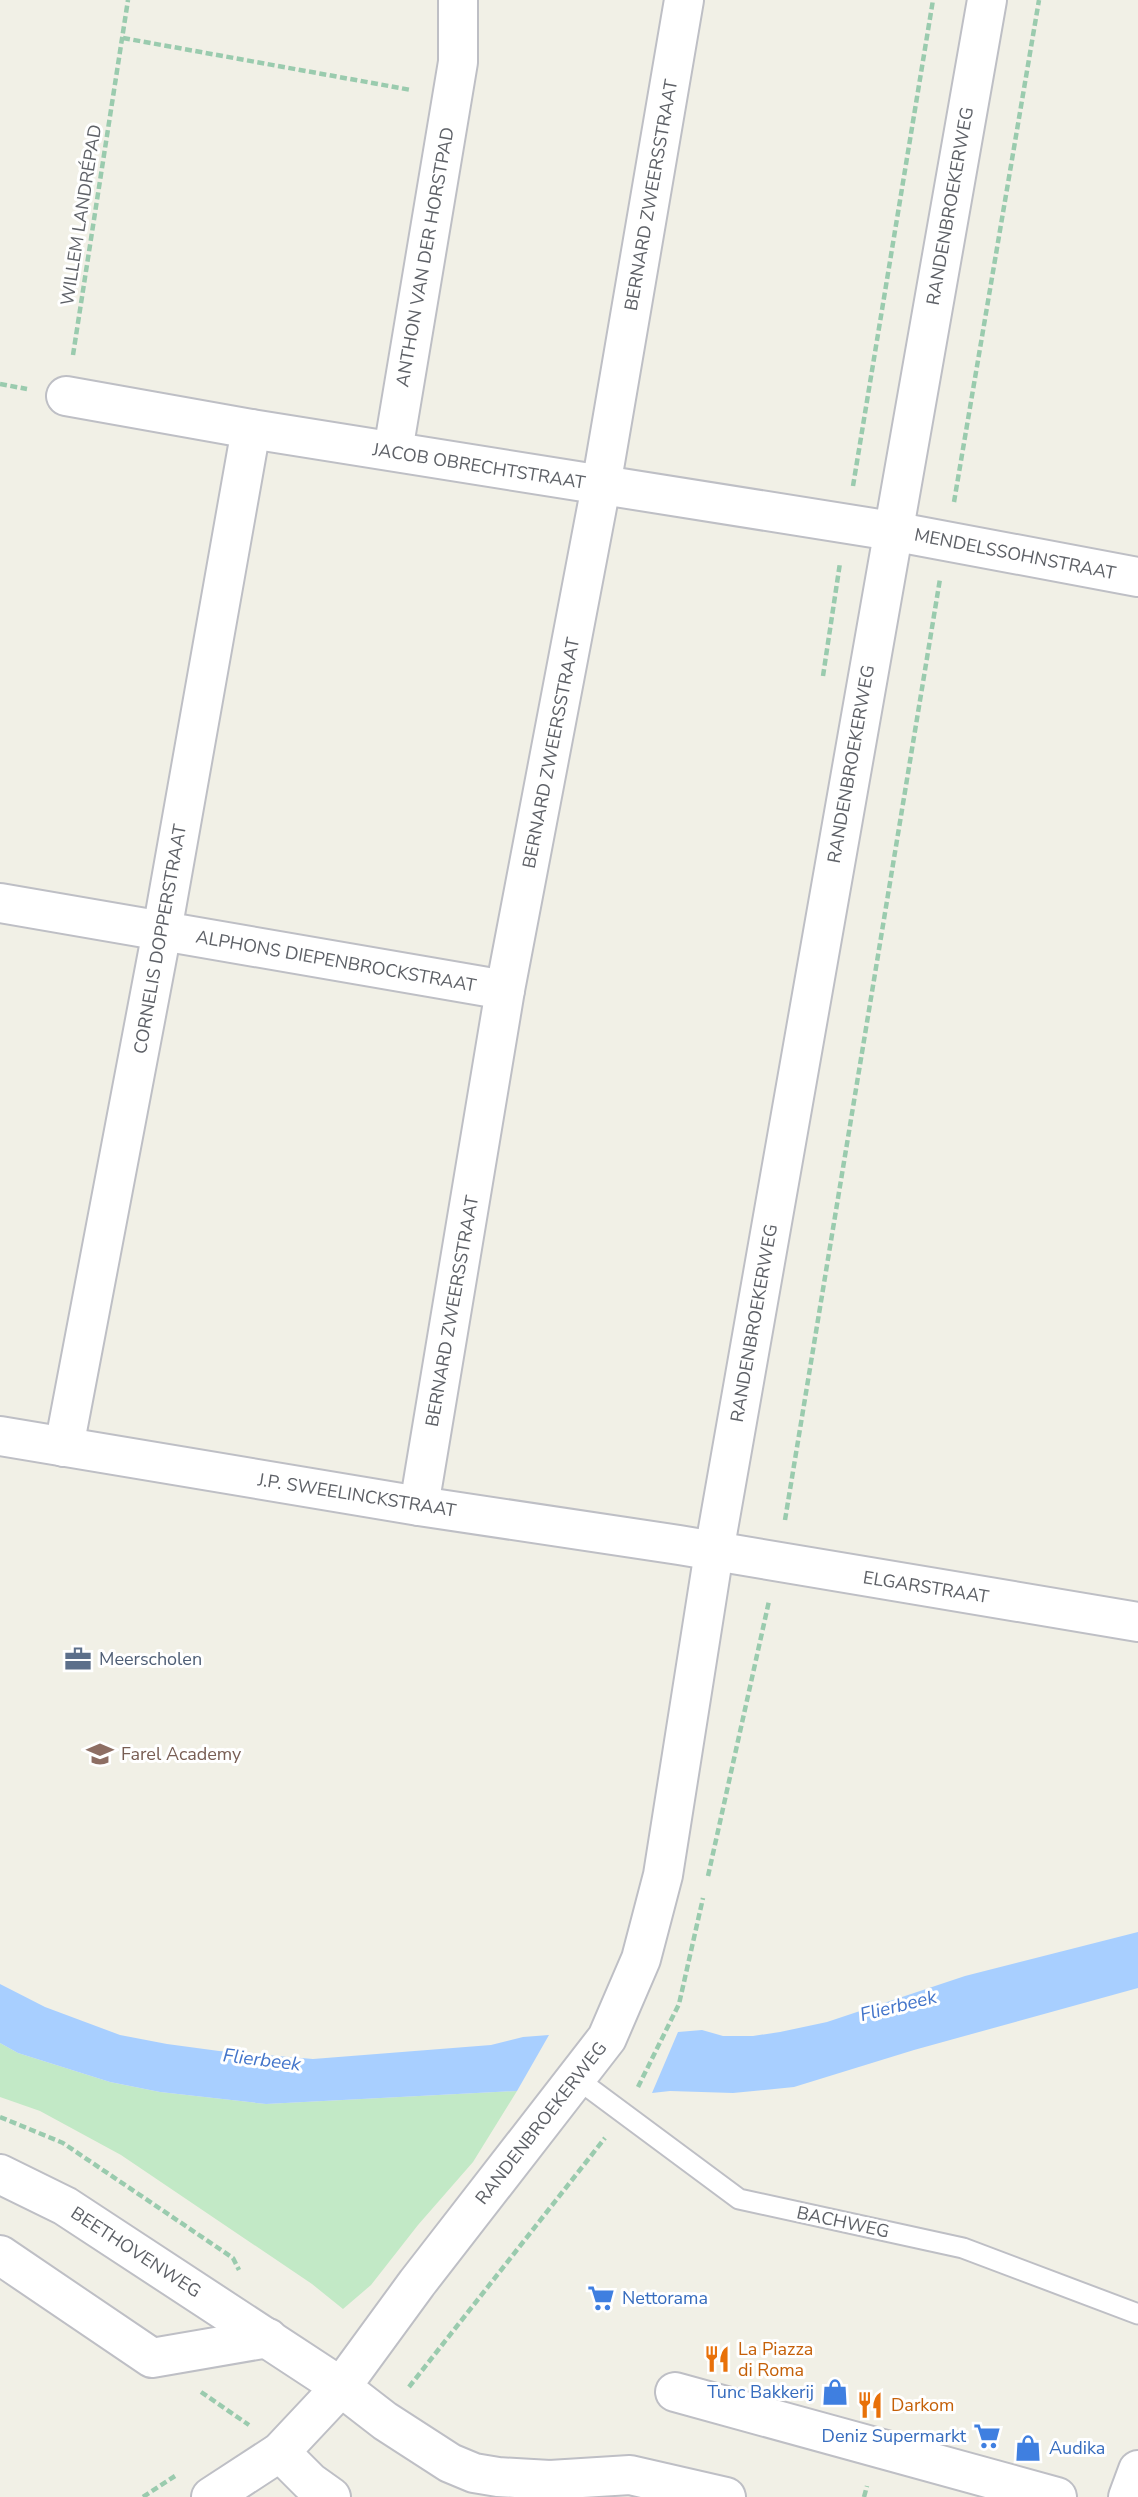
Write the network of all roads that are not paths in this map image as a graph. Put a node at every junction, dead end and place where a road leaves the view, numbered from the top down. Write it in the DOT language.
graph roads {
  1 [pos="458,0"];
  2 [pos="684,0"];
  3 [pos="987,0"];
  4 [pos="66,396"];
  5 [pos="251,429"];
  6 [pos="393,451"];
  7 [pos="601,486"];
  8 [pos="892,531"];
  9 [pos="1138,577"];
  10 [pos="0,903"];
  11 [pos="162,930"];
  12 [pos="505,990"];
  13 [pos="0,1436"];
  14 [pos="64,1447"];
  15 [pos="419,1506"];
  16 [pos="714,1552"];
  17 [pos="1138,1622"];
  18 [pos="576,2078"];
  19 [pos="0,2174"];
  20 [pos="0,2255"];
  21 [pos="1138,2314"];
  22 [pos="268,2338"];
  23 [pos="341,2386"];
  24 [pos="675,2392"];
  25 [pos="281,2452"];
  26 [pos="1138,2470"];
  27 [pos="549,2488"];
  28 [pos="211,2497"];
  29 [pos="331,2497"];
  30 [pos="726,2497"];
  31 [pos="1057,2497"];
  32 [pos="1128,2497"];
  1 -- 6 [label="street, ANTHON VAN DER HORSTPAD"];
  2 -- 7 [label="street, BERNARD ZWEERSSTRAAT"];
  3 -- 8 [label="street, RANDENBROEKERWEG"];
  4 -- 5 [label="street, JACOB OBRECHTSTRAAT"];
  5 -- 6 [label="street, JACOB OBRECHTSTRAAT"];
  5 -- 11 [label="street, CORNELIS DOPPERSTRAAT"];
  6 -- 7 [label="street, JACOB OBRECHTSTRAAT"];
  7 -- 8 [label="street, JACOB OBRECHTSTRAAT"];
  7 -- 12 [label="street, BERNARD ZWEERSSTRAAT"];
  8 -- 9 [label="street, MENDELSSOHNSTRAAT"];
  8 -- 16 [label="street, RANDENBROEKERWEG"];
  10 -- 11 [label="street, ALPHONS DIEPENBROCKSTRAAT"];
  11 -- 12 [label="street, ALPHONS DIEPENBROCKSTRAAT"];
  11 -- 14 [label="street, CORNELIS DOPPERSTRAAT"];
  12 -- 15 [label="street, BERNARD ZWEERSSTRAAT"];
  13 -- 14 [label="street, J.P. SWEELINCKSTRAAT"];
  14 -- 15 [label="street, J.P. SWEELINCKSTRAAT"];
  15 -- 16 [label="street, J.P. SWEELINCKSTRAAT"];
  16 -- 17 [label="street, ELGARSTRAAT"];
  16 -- 18 [label="street, RANDENBROEKERWEG"];
  18 -- 21 [label="lane, BACHWEG"];
  18 -- 23 [label="street, RANDENBROEKERWEG"];
  19 -- 22 [label="street, BEETHOVENWEG"];
  20 -- 22 [label="street"];
  22 -- 23 [label="street, BEETHOVENWEG"];
  23 -- 25 [label="street, RANDENBROEKERWEG"];
  23 -- 27 [label="street, BEETHOVENWEG"];
  24 -- 31 [label="street"];
  25 -- 28 [label="street, RANDENBROEKERWEG"];
  25 -- 29 [label="street"];
  26 -- 32 [label="street"];
  27 -- 30 [label="street, BEETHOVENWEG"];
}
